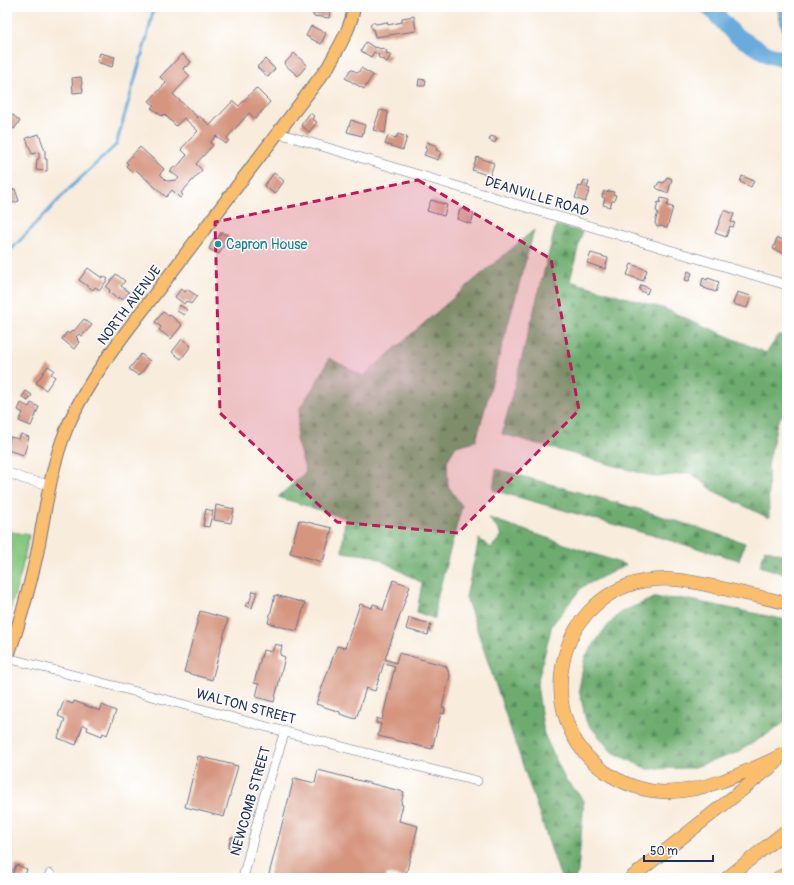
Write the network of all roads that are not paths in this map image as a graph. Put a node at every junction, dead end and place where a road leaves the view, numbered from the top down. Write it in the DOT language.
graph roads {
  1 [pos="354,7"];
  2 [pos="278,133"];
  3 [pos="787,285"];
  4 [pos="7,472"];
  5 [pos="50,485"];
  6 [pos="787,603"];
  7 [pos="7,659"];
  8 [pos="285,731"];
  9 [pos="787,754"];
  10 [pos="477,781"];
  11 [pos="787,830"];
  12 [pos="787,873"];
  13 [pos="243,878"];
  14 [pos="631,878"];
  15 [pos="727,878"];
  16 [pos="778,878"];
  1 -- 2 [label="main road, NORTH AVENUE"];
  2 -- 3 [label="street, DEANVILLE ROAD"];
  2 -- 5 [label="main road, NORTH AVENUE"];
  4 -- 5 [label="street"];
  5 -- 7 [label="main road, NORTH AVENUE"];
  6 -- 9 [label="highway"];
  7 -- 8 [label="street, WALTON STREET"];
  8 -- 10 [label="street, WALTON STREET"];
  8 -- 13 [label="street, NEWCOMB STREET"];
  9 -- 14 [label="highway"];
  11 -- 15 [label="highway"];
  12 -- 16 [label="highway"];
}
